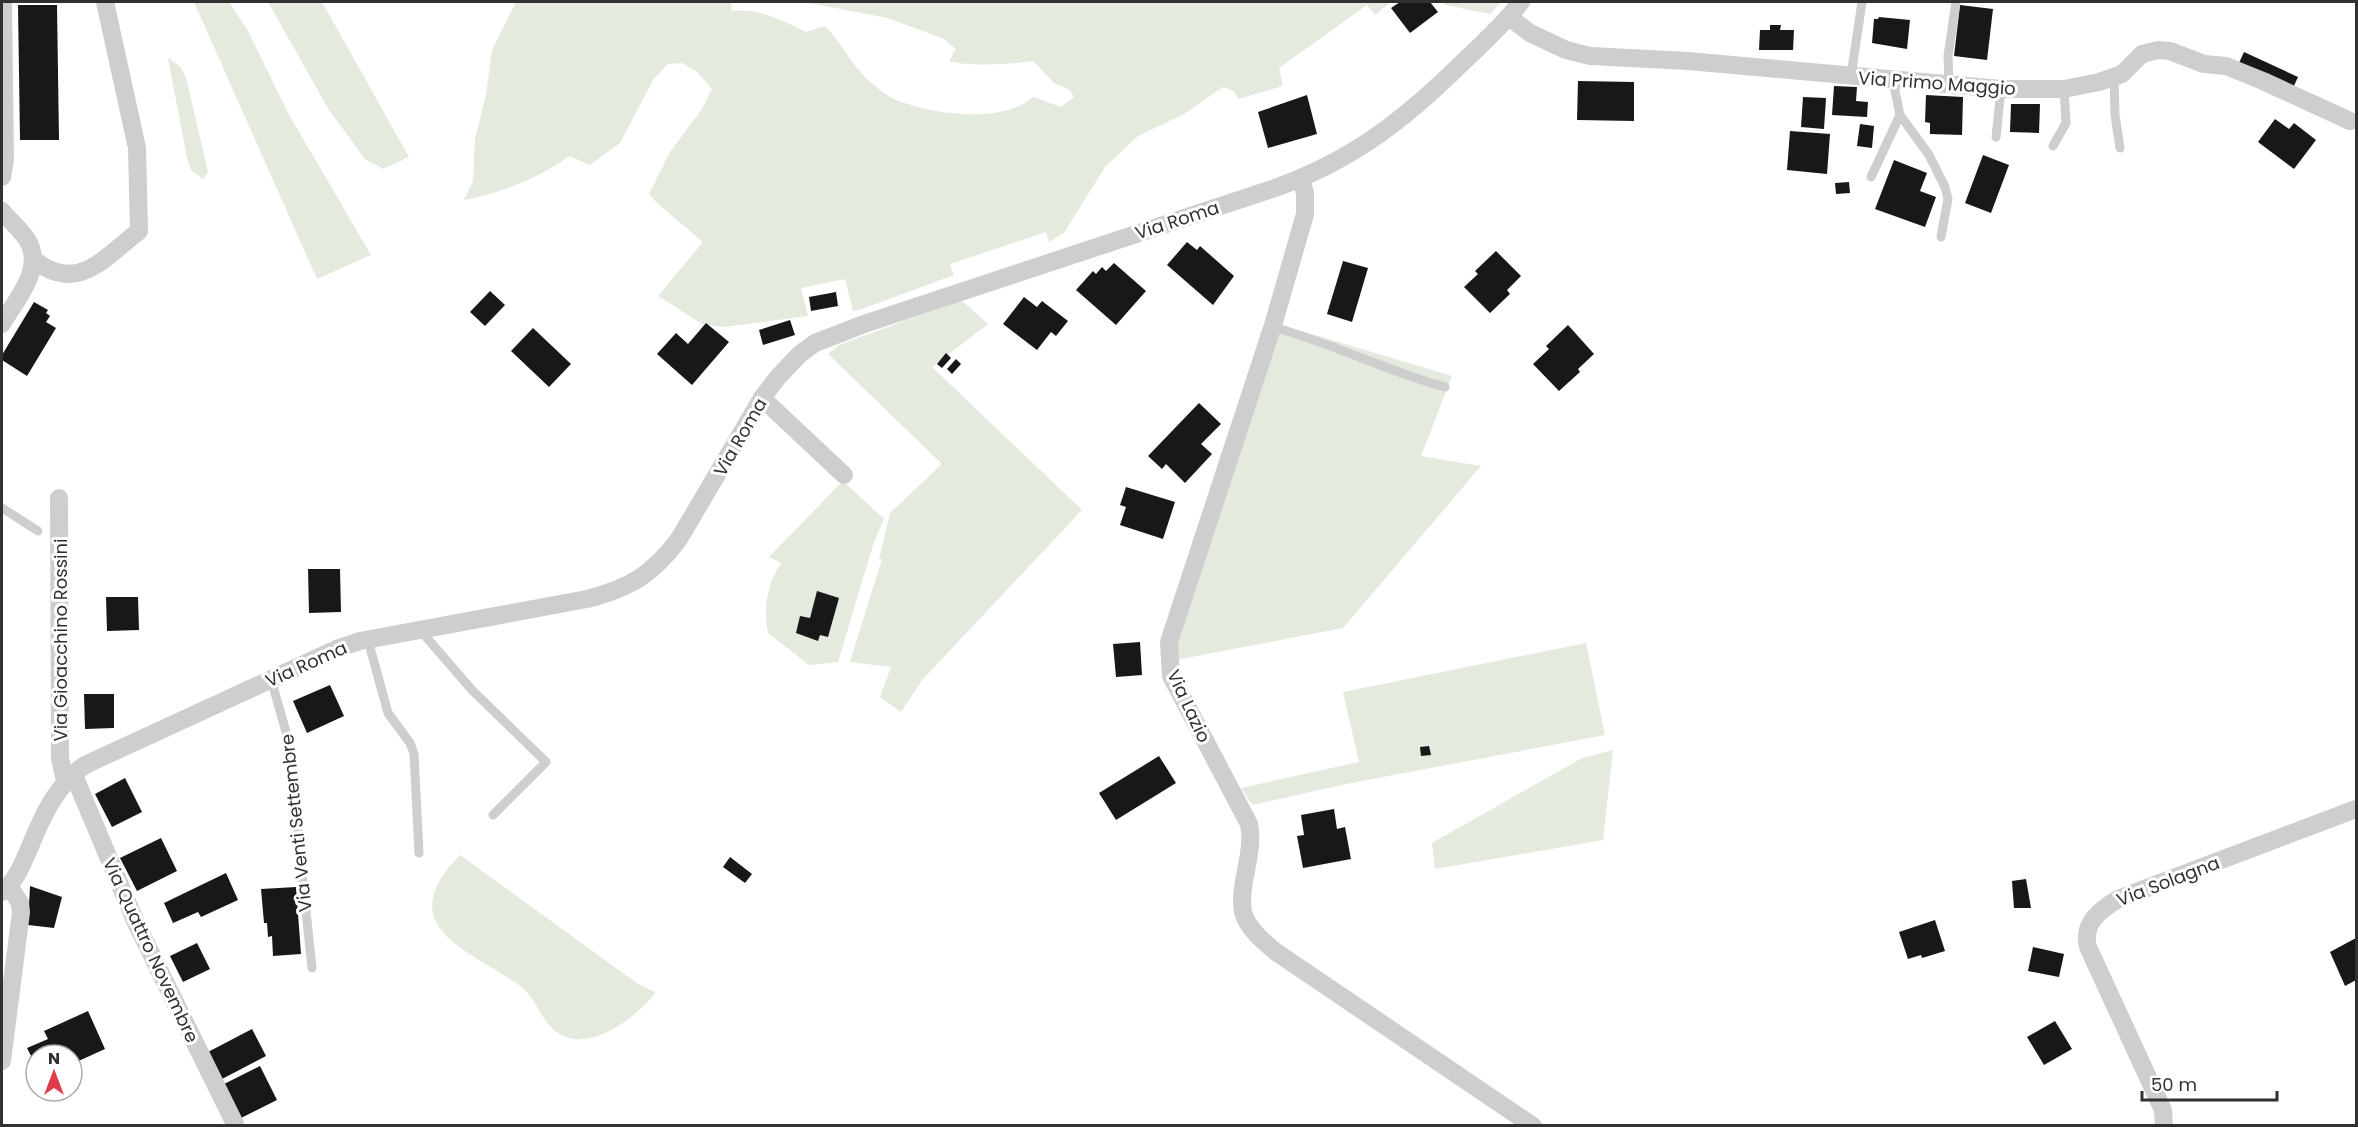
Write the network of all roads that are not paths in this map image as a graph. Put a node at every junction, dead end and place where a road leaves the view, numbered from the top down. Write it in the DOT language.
graph roads {
  1 [pos="3,2"];
  2 [pos="105,2"];
  3 [pos="1521,2"];
  4 [pos="1862,2"];
  5 [pos="1956,2"];
  6 [pos="1509,17"];
  7 [pos="1851,77"];
  8 [pos="2114,78"];
  9 [pos="1893,81"];
  10 [pos="1949,84"];
  11 [pos="2001,89"];
  12 [pos="2064,89"];
  13 [pos="1900,115"];
  14 [pos="2354,119"];
  15 [pos="1996,137"];
  16 [pos="2052,146"];
  17 [pos="2120,148"];
  18 [pos="2,177"];
  19 [pos="1871,177"];
  20 [pos="1301,179"];
  21 [pos="2,211"];
  22 [pos="1941,237"];
  23 [pos="33,259"];
  24 [pos="2,324"];
  25 [pos="1273,327"];
  26 [pos="1445,387"];
  27 [pos="762,398"];
  28 [pos="844,476"];
  29 [pos="59,498"];
  30 [pos="2,508"];
  31 [pos="38,531"];
  32 [pos="420,630"];
  33 [pos="368,640"];
  34 [pos="271,679"];
  35 [pos="69,777"];
  36 [pos="2356,809"];
  37 [pos="493,815"];
  38 [pos="419,853"];
  39 [pos="5,889"];
  40 [pos="312,969"];
  41 [pos="6,1000"];
  42 [pos="2,1061"];
  43 [pos="235,1124"];
  44 [pos="1533,1125"];
  45 [pos="2164,1125"];
  1 -- 18 [label="street"];
  2 -- 23 [label="street"];
  3 -- 6 [label="street, Via Roma"];
  4 -- 7 [label="lane"];
  5 -- 10 [label="lane"];
  6 -- 7 [label="street, Via Primo Maggio"];
  6 -- 20 [label="street, Via Roma"];
  7 -- 9 [label="street, Via Primo Maggio"];
  8 -- 12 [label="street, Via Primo Maggio"];
  8 -- 14 [label="street, Via Primo Maggio"];
  8 -- 17 [label="lane"];
  9 -- 10 [label="street, Via Primo Maggio"];
  9 -- 13 [label="lane"];
  10 -- 11 [label="street, Via Primo Maggio"];
  11 -- 12 [label="street, Via Primo Maggio"];
  11 -- 15 [label="lane"];
  12 -- 16 [label="lane"];
  13 -- 19 [label="lane"];
  13 -- 22 [label="lane"];
  20 -- 25 [label="street, Via Lazio"];
  20 -- 27 [label="street, Via Roma"];
  21 -- 23 [label="street"];
  23 -- 24 [label="street"];
  25 -- 26 [label="lane"];
  25 -- 44 [label="street, Via Lazio"];
  27 -- 28 [label="street"];
  27 -- 32 [label="street, Via Roma"];
  29 -- 35 [label="street, Via Gioacchino Rossini"];
  30 -- 31 [label="lane"];
  32 -- 33 [label="street, Via Roma"];
  32 -- 37 [label="lane"];
  33 -- 34 [label="street, Via Roma"];
  33 -- 38 [label="lane"];
  34 -- 35 [label="street, Via Roma"];
  34 -- 40 [label="lane, Via Venti Settembre"];
  35 -- 39 [label="street, Via Roma"];
  35 -- 43 [label="street, Via Quattro Novembre"];
  36 -- 45 [label="street, Via Solagna"];
  39 -- 41 [label="street"];
  41 -- 42 [label="street"];
}
